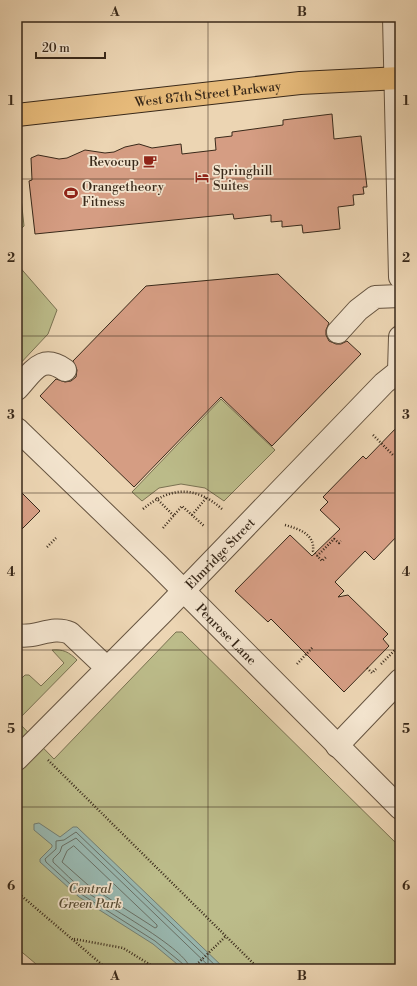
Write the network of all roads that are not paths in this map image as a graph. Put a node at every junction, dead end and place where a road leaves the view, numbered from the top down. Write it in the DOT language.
graph roads {
  1 [pos="394,17"];
  2 [pos="398,78"];
  3 [pos="17,115"];
  4 [pos="400,277"];
  5 [pos="400,296"];
  6 [pos="338,332"];
  7 [pos="400,337"];
  8 [pos="65,370"];
  9 [pos="400,371"];
  10 [pos="17,389"];
  11 [pos="17,429"];
  12 [pos="183,590"];
  13 [pos="17,635"];
  14 [pos="107,668"];
  15 [pos="400,680"];
  16 [pos="338,746"];
  17 [pos="32,753"];
  18 [pos="400,808"];
  1 -- 2 [label="street"];
  2 -- 3 [label="main road, West 87th Street Parkway"];
  2 -- 4 [label="street"];
  5 -- 6 [label="street"];
  7 -- 9 [label="street, Elmridge Street"];
  8 -- 10 [label="street"];
  9 -- 12 [label="street, Elmridge Street"];
  11 -- 12 [label="street, Penrose Lane"];
  12 -- 14 [label="street, Elmridge Street"];
  12 -- 16 [label="street, Penrose Lane"];
  13 -- 14 [label="street"];
  14 -- 17 [label="street, Elmridge Street"];
  15 -- 16 [label="street"];
  16 -- 18 [label="street, Penrose Lane"];
}
